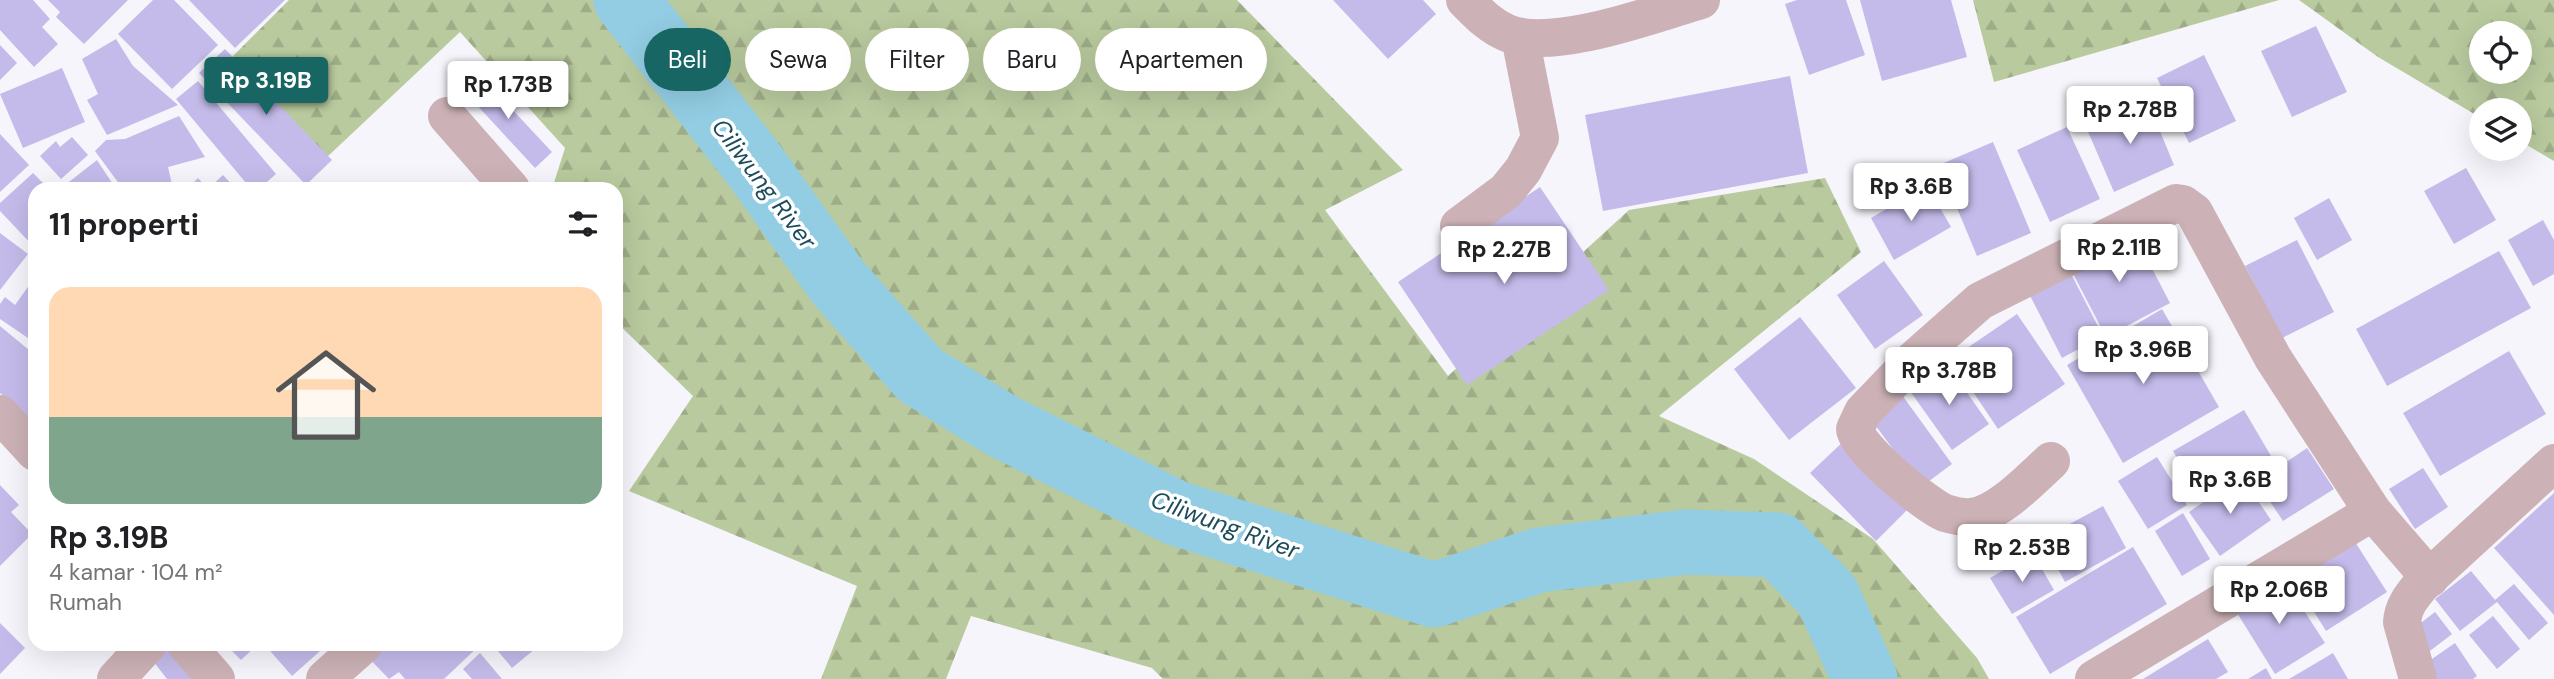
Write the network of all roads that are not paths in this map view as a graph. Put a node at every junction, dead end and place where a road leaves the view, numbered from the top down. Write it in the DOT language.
graph roads {
  1 [pos="1465,0"];
  2 [pos="1701,0"];
  3 [pos="1520,37"];
  4 [pos="447,116"];
  5 [pos="505,182"];
  6 [pos="1459,226"];
  7 [pos="0,414"];
  8 [pos="28,444"];
  9 [pos="2051,461"];
  10 [pos="2554,463"];
  11 [pos="2373,512"];
  12 [pos="2430,578"];
  13 [pos="142,651"];
  14 [pos="192,651"];
  15 [pos="356,651"];
  16 [pos="116,679"];
  17 [pos="216,679"];
  18 [pos="326,679"];
  19 [pos="2094,679"];
  20 [pos="2418,679"];
  1 -- 3 [label="street"];
  2 -- 3 [label="street"];
  3 -- 6 [label="street"];
  4 -- 5 [label="street"];
  7 -- 8 [label="street"];
  9 -- 11 [label="street"];
  10 -- 12 [label="street"];
  11 -- 12 [label="street"];
  11 -- 19 [label="street"];
  12 -- 20 [label="street"];
  13 -- 16 [label="street"];
  14 -- 17 [label="street"];
  15 -- 18 [label="street"];
}
